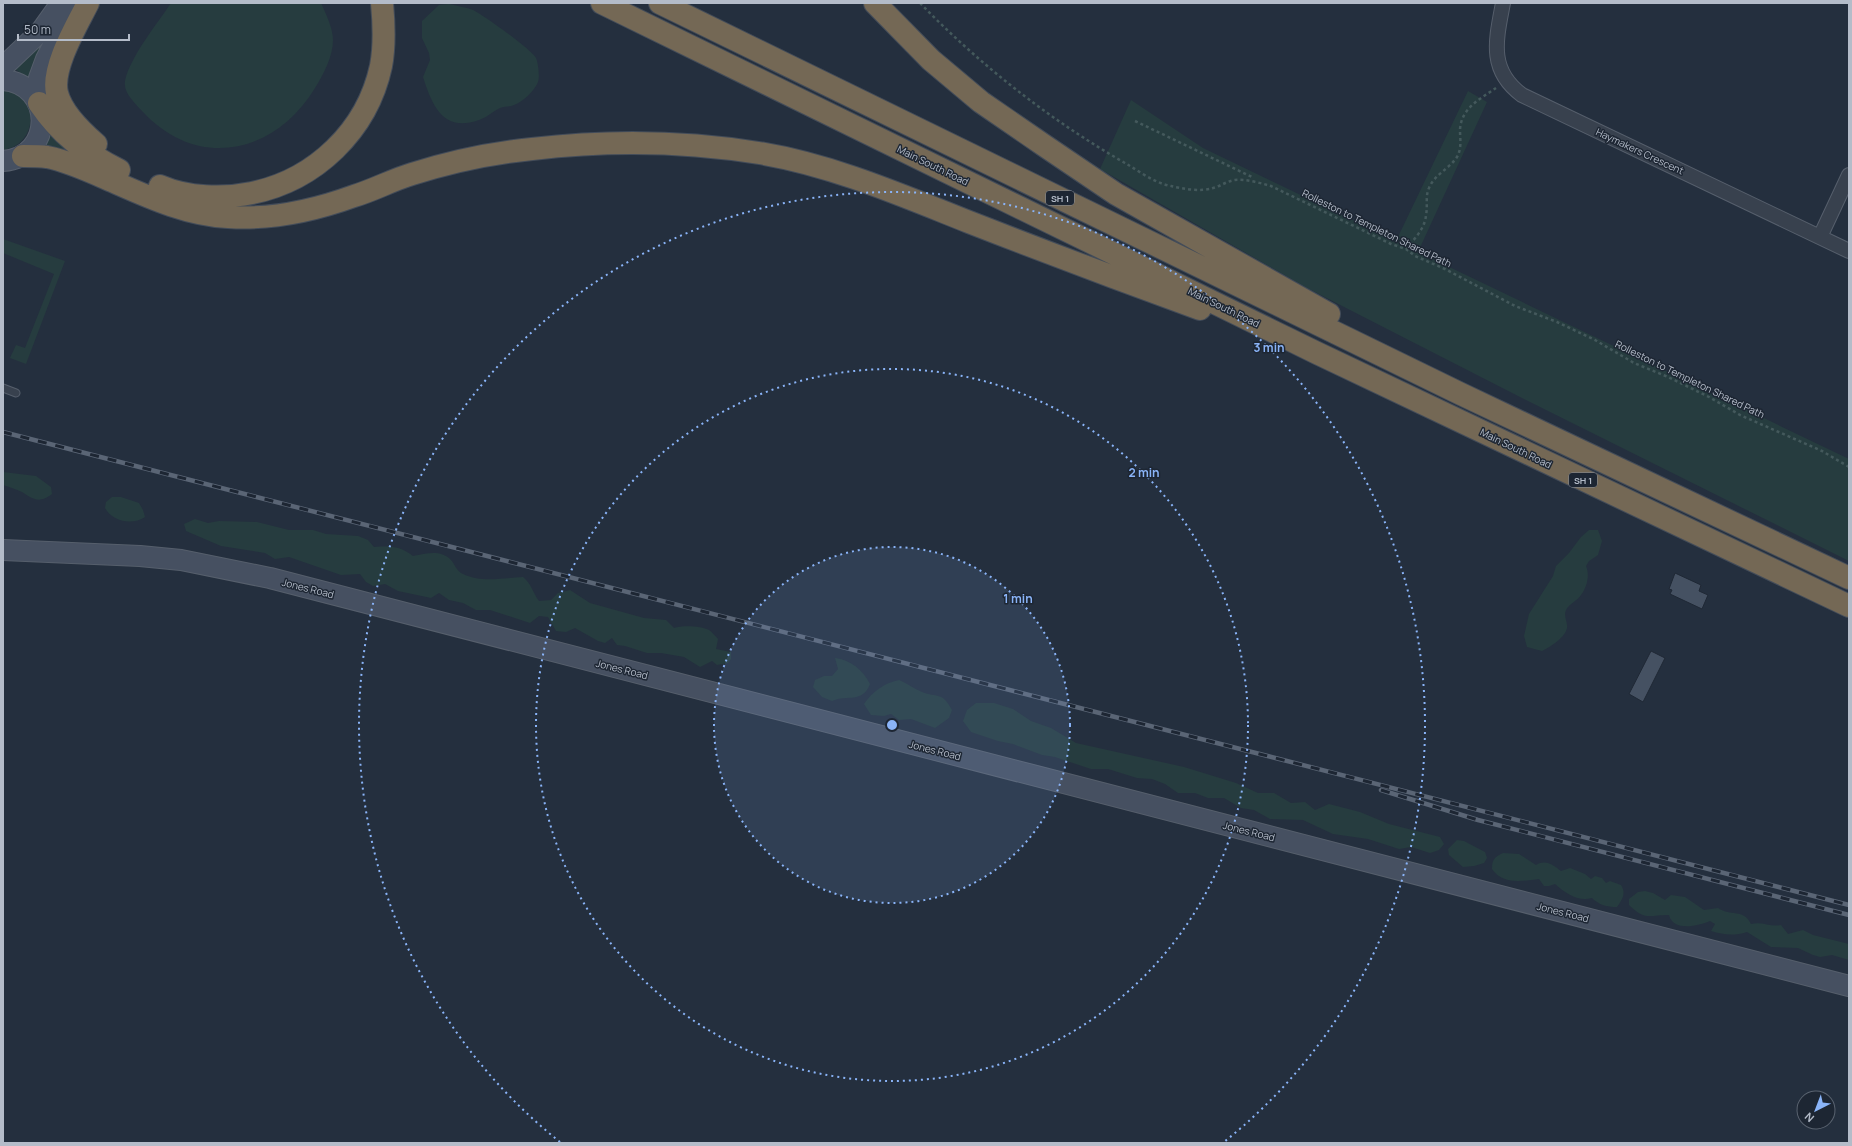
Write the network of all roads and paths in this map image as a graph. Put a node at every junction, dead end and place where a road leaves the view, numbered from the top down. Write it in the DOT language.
graph roads {
  1 [pos="61,3"];
  2 [pos="75,3"];
  3 [pos="88,3"];
  4 [pos="382,3"];
  5 [pos="602,3"];
  6 [pos="660,3"];
  7 [pos="875,3"];
  8 [pos="920,3"];
  9 [pos="1503,3"];
  10 [pos="3,67"];
  11 [pos="3,80"];
  12 [pos="1507,81"];
  13 [pos="39,103"];
  14 [pos="1135,121"];
  15 [pos="10,161"];
  16 [pos="134,175"];
  17 [pos="1849,175"];
  18 [pos="1252,177"];
  19 [pos="1820,237"];
  20 [pos="1406,249"];
  21 [pos="1849,251"];
  22 [pos="1317,353"];
  23 [pos="3,388"];
  24 [pos="16,393"];
  25 [pos="1460,394"];
  26 [pos="1849,466"];
  27 [pos="7,549"];
  28 [pos="1849,578"];
  29 [pos="1849,606"];
  30 [pos="1849,986"];
  1 -- 10 [label="main road"];
  2 -- 13 [label="main road"];
  3 -- 16 [label="highway"];
  4 -- 16 [label="highway"];
  5 -- 22 [label="highway, Main South Road / SH 1"];
  6 -- 25 [label="highway, SH 1"];
  7 -- 25 [label="highway"];
  8 -- 20 [label="path, Rolleston to Templeton Shared Path"];
  9 -- 12 [label="street, Haymakers Crescent"];
  11 -- 13 [label="main road"];
  12 -- 19 [label="street, Haymakers Crescent"];
  12 -- 20 [label="path"];
  13 -- 15 [label="main road"];
  13 -- 16 [label="highway"];
  14 -- 18 [label="path"];
  15 -- 22 [label="highway"];
  17 -- 19 [label="street"];
  19 -- 21 [label="street, Haymakers Crescent"];
  20 -- 26 [label="path, Rolleston to Templeton Shared Path"];
  22 -- 29 [label="highway, Main South Road / SH 1"];
  23 -- 24 [label="lane"];
  25 -- 28 [label="highway, SH 1"];
  27 -- 30 [label="main road, Jones Road"];
}
